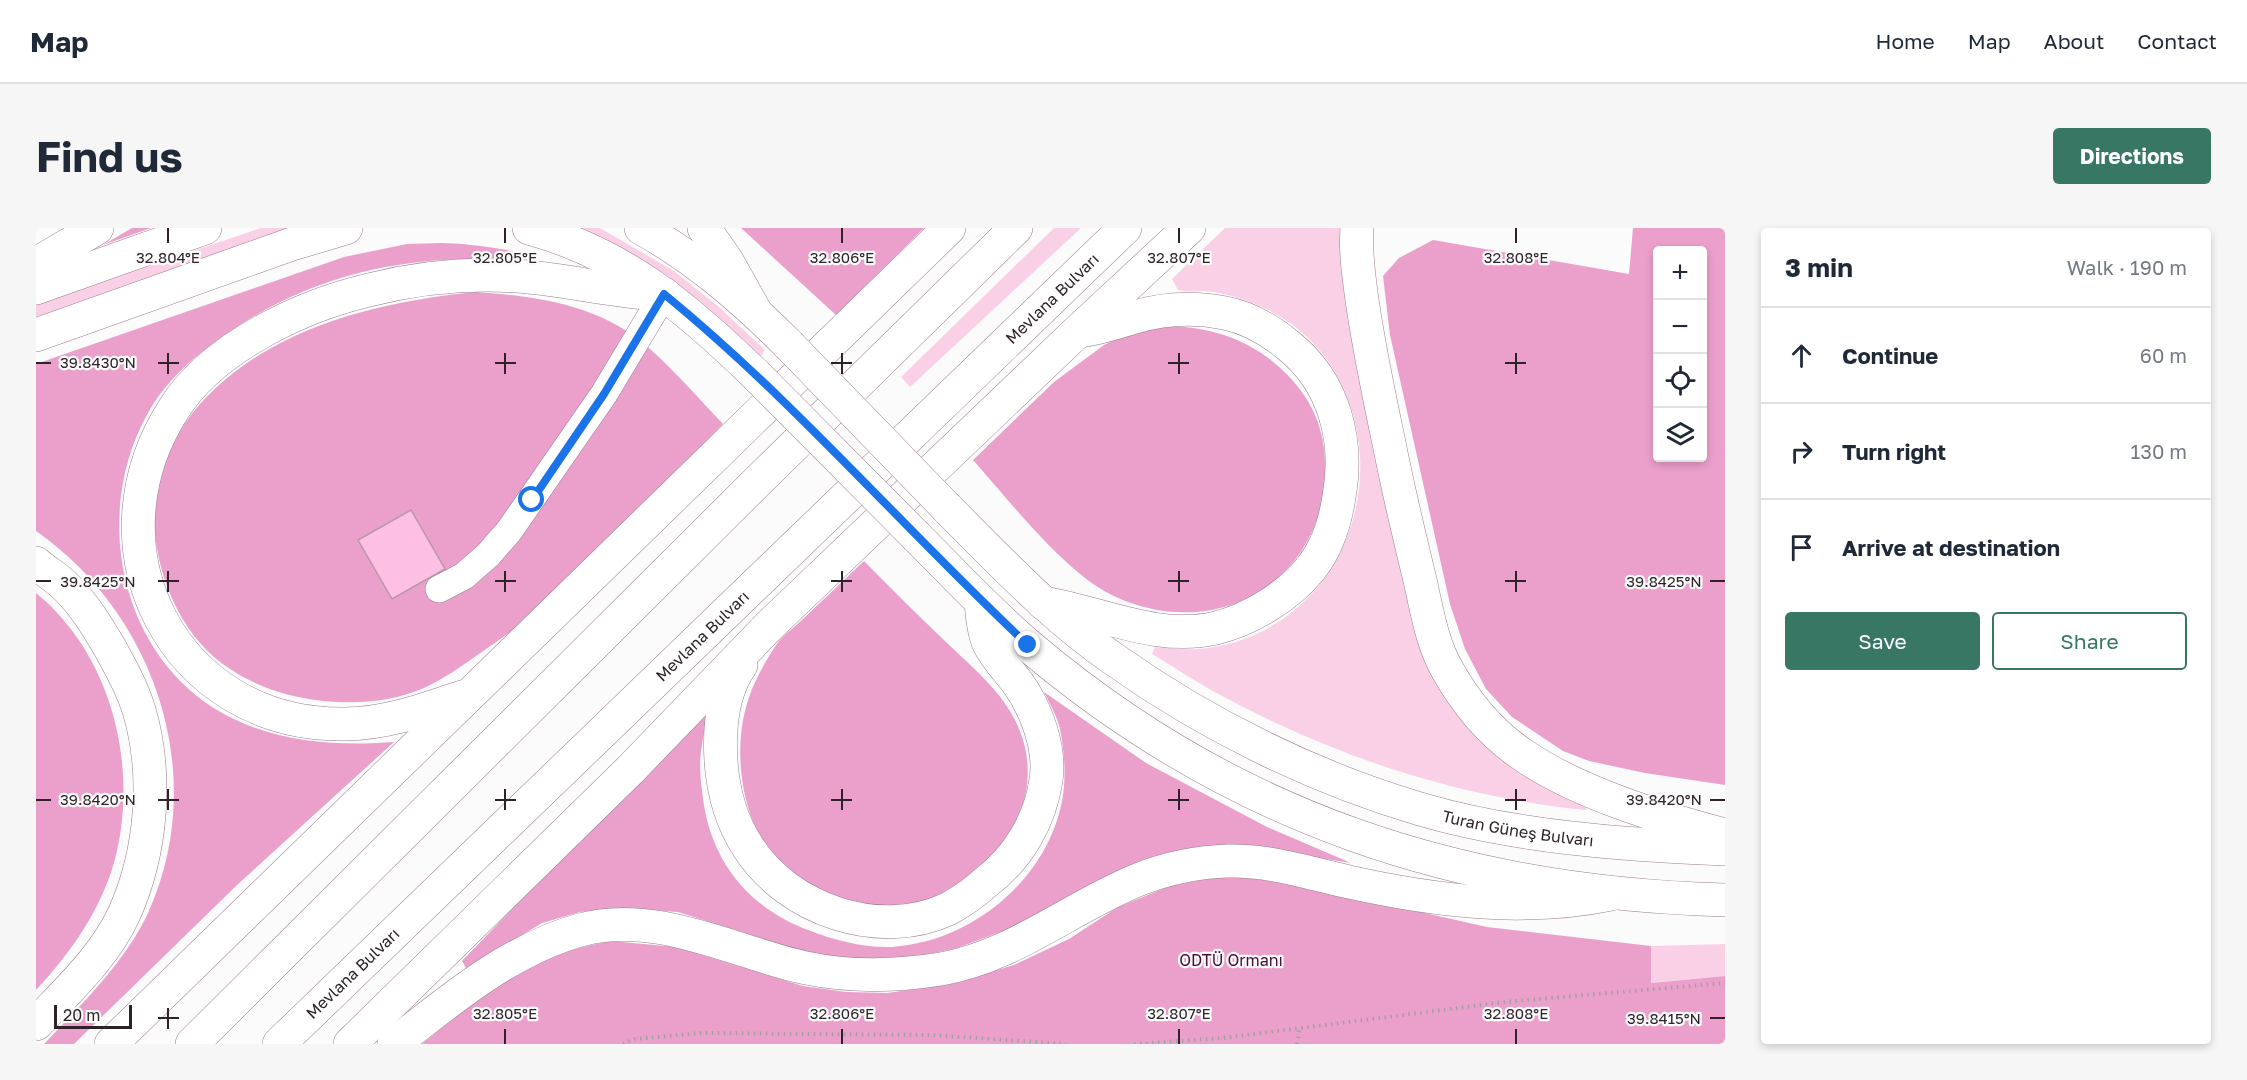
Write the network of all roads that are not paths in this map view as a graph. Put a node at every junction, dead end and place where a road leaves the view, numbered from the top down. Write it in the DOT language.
graph roads {
  1 [pos="97,228"];
  2 [pos="205,228"];
  3 [pos="346,228"];
  4 [pos="529,228"];
  5 [pos="641,228"];
  6 [pos="704,228"];
  7 [pos="949,228"];
  8 [pos="1016,228"];
  9 [pos="1125,228"];
  10 [pos="1189,228"];
  11 [pos="1357,228"];
  12 [pos="36,264"];
  13 [pos="36,288"];
  14 [pos="664,294"];
  15 [pos="755,311"];
  16 [pos="1077,332"];
  17 [pos="36,335"];
  18 [pos="36,563"];
  19 [pos="439,589"];
  20 [pos="981,602"];
  21 [pos="1043,603"];
  22 [pos="769,626"];
  23 [pos="469,694"];
  24 [pos="1725,835"];
  25 [pos="1725,849"];
  26 [pos="1611,894"];
  27 [pos="1725,900"];
  28 [pos="36,1024"];
  29 [pos="111,1044"];
  30 [pos="192,1044"];
  31 [pos="279,1044"];
  32 [pos="350,1044"];
  33 [pos="394,1044"];
  1 -- 12 [label="main road"];
  2 -- 13 [label="main road"];
  3 -- 17 [label="main road"];
  4 -- 14 [label="main road"];
  5 -- 15 [label="main road"];
  6 -- 15 [label="main road"];
  7 -- 23 [label="main road"];
  8 -- 30 [label="main road"];
  9 -- 31 [label="main road, Mevlana Bulvarı"];
  10 -- 16 [label="main road"];
  11 -- 24 [label="main road"];
  14 -- 19 [label="lane"];
  14 -- 20 [label="main road, bridge"];
  14 -- 23 [label="main road"];
  15 -- 21 [label="main road, Turan Güneş Bulvarı, bridge"];
  16 -- 21 [label="main road"];
  16 -- 22 [label="main road"];
  18 -- 28 [label="main road"];
  20 -- 22 [label="main road"];
  20 -- 26 [label="main road"];
  21 -- 25 [label="main road, Turan Güneş Bulvarı"];
  22 -- 32 [label="main road"];
  23 -- 29 [label="main road"];
  26 -- 27 [label="main road"];
  26 -- 33 [label="main road"];
}
